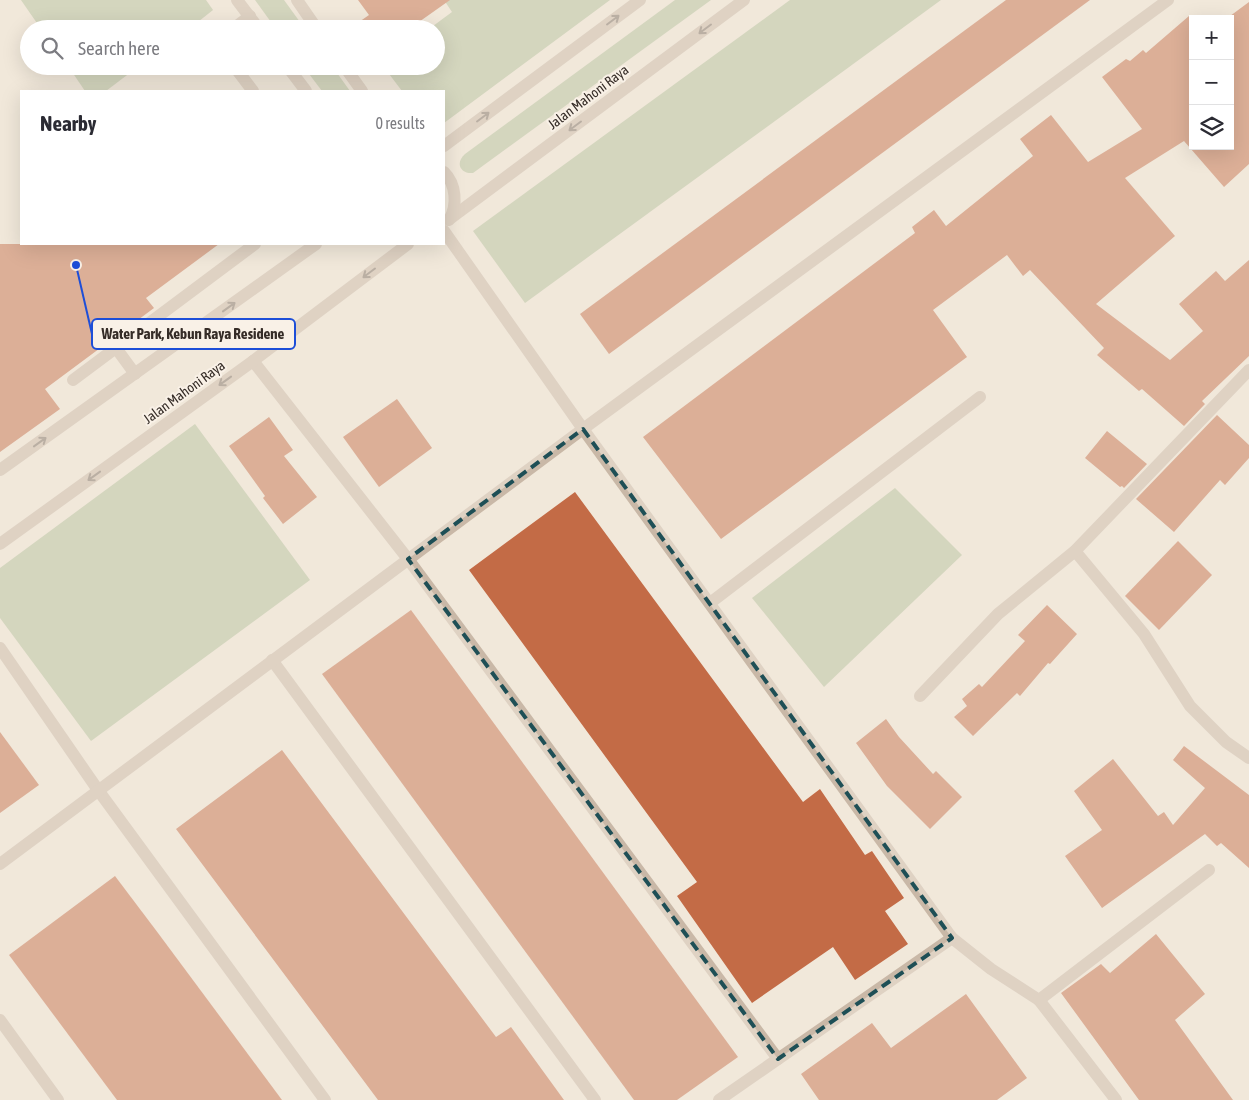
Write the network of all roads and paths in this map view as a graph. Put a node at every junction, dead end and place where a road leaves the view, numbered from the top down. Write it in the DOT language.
graph roads {
  1 [pos="237,0"];
  2 [pos="297,0"];
  3 [pos="640,0"];
  4 [pos="744,0"];
  5 [pos="1168,0"];
  6 [pos="250,16"];
  7 [pos="245,20"];
  8 [pos="253,20"];
  9 [pos="311,20"];
  10 [pos="241,75"];
  11 [pos="294,75"];
  12 [pos="350,75"];
  13 [pos="252,90"];
  14 [pos="305,90"];
  15 [pos="361,90"];
  16 [pos="445,145"];
  17 [pos="445,174"];
  18 [pos="447,222"];
  19 [pos="445,232"];
  20 [pos="254,245"];
  21 [pos="315,245"];
  22 [pos="407,245"];
  23 [pos="116,348"];
  24 [pos="253,361"];
  25 [pos="1249,370"];
  26 [pos="135,374"];
  27 [pos="73,380"];
  28 [pos="980,397"];
  29 [pos="583,429"];
  30 [pos="0,470"];
  31 [pos="0,544"];
  32 [pos="1075,551"];
  33 [pos="408,559"];
  34 [pos="710,603"];
  35 [pos="0,648"];
  36 [pos="272,660"];
  37 [pos="920,696"];
  38 [pos="1249,758"];
  39 [pos="98,790"];
  40 [pos="0,864"];
  41 [pos="1209,870"];
  42 [pos="952,938"];
  43 [pos="1039,1000"];
  44 [pos="0,1020"];
  45 [pos="778,1059"];
  46 [pos="58,1100"];
  47 [pos="325,1100"];
  48 [pos="595,1100"];
  49 [pos="719,1100"];
  50 [pos="1116,1100"];
  1 -- 6 [label="street"];
  2 -- 9 [label="street"];
  16 -- 3 [label="street, one-way"];
  4 -- 18 [label="street, Jalan Mahoni Raya, one-way"];
  5 -- 29 [label="street"];
  6 -- 7 [label="street"];
  6 -- 8 [label="street"];
  10 -- 13 [label="street"];
  11 -- 14 [label="street"];
  12 -- 15 [label="street"];
  17 -- 18 [label="street"];
  19 -- 29 [label="street"];
  20 -- 23 [label="street"];
  26 -- 21 [label="street, one-way"];
  22 -- 24 [label="street, Jalan Mahoni Raya, one-way"];
  23 -- 26 [label="street"];
  23 -- 27 [label="street"];
  24 -- 31 [label="street, Jalan Mahoni Raya, one-way"];
  24 -- 33 [label="street"];
  25 -- 32 [label="street"];
  30 -- 26 [label="street, one-way"];
  28 -- 34 [label="street"];
  29 -- 33 [label="street"];
  29 -- 34 [label="street"];
  32 -- 37 [label="street"];
  32 -- 38 [label="street"];
  33 -- 36 [label="street"];
  33 -- 45 [label="street"];
  34 -- 42 [label="street"];
  35 -- 39 [label="street"];
  36 -- 39 [label="street"];
  36 -- 48 [label="street"];
  39 -- 40 [label="street"];
  39 -- 47 [label="street"];
  41 -- 43 [label="street"];
  42 -- 43 [label="street"];
  42 -- 45 [label="street"];
  43 -- 50 [label="street"];
  44 -- 46 [label="street"];
  45 -- 49 [label="street"];
}
